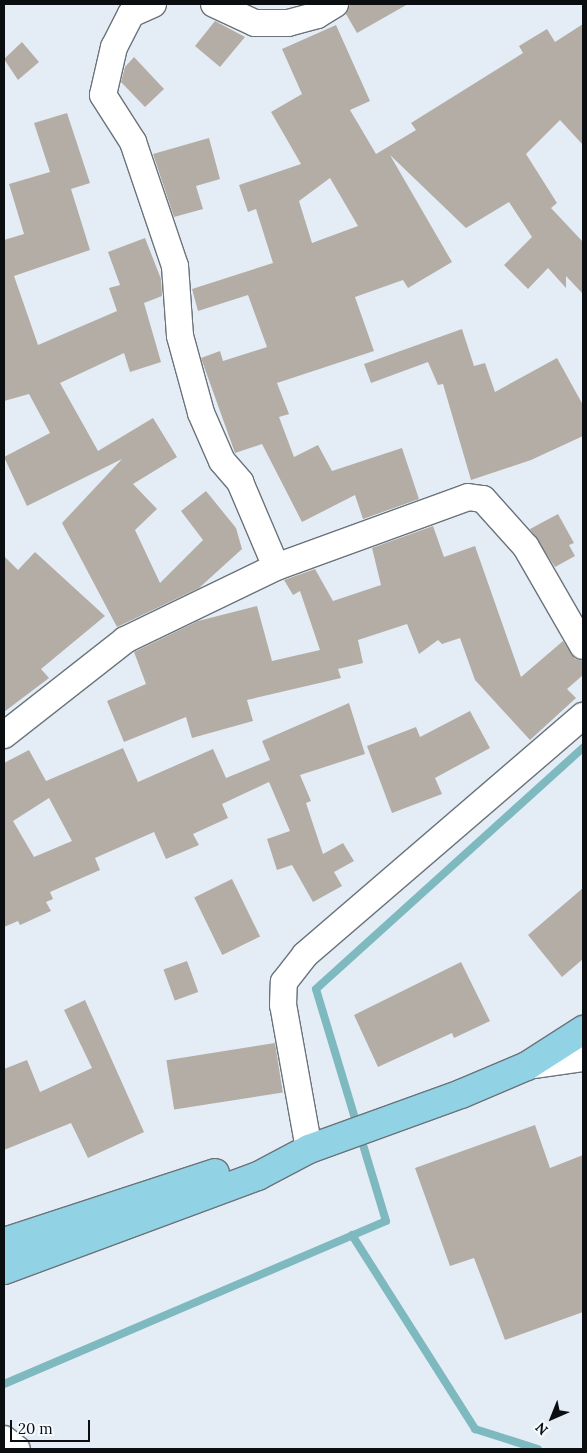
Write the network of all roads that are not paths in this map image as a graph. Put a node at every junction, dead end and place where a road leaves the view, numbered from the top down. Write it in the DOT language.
graph roads {
  1 [pos="153,4"];
  2 [pos="214,4"];
  3 [pos="335,4"];
  4 [pos="276,566"];
  5 [pos="583,646"];
  6 [pos="583,716"];
  7 [pos="4,735"];
  8 [pos="583,1030"];
  9 [pos="583,1058"];
  10 [pos="527,1066"];
  11 [pos="311,1149"];
  12 [pos="4,1242"];
  13 [pos="4,1270"];
  14 [pos="4,1439"];
  15 [pos="18,1449"];
  1 -- 4 [label="street"];
  2 -- 3 [label="street"];
  4 -- 5 [label="street"];
  4 -- 7 [label="street"];
  6 -- 11 [label="street"];
  8 -- 10 [label="main road"];
  9 -- 10 [label="street"];
  10 -- 11 [label="main road"];
  11 -- 12 [label="main road"];
  11 -- 13 [label="main road"];
  14 -- 15 [label="street"];
}
